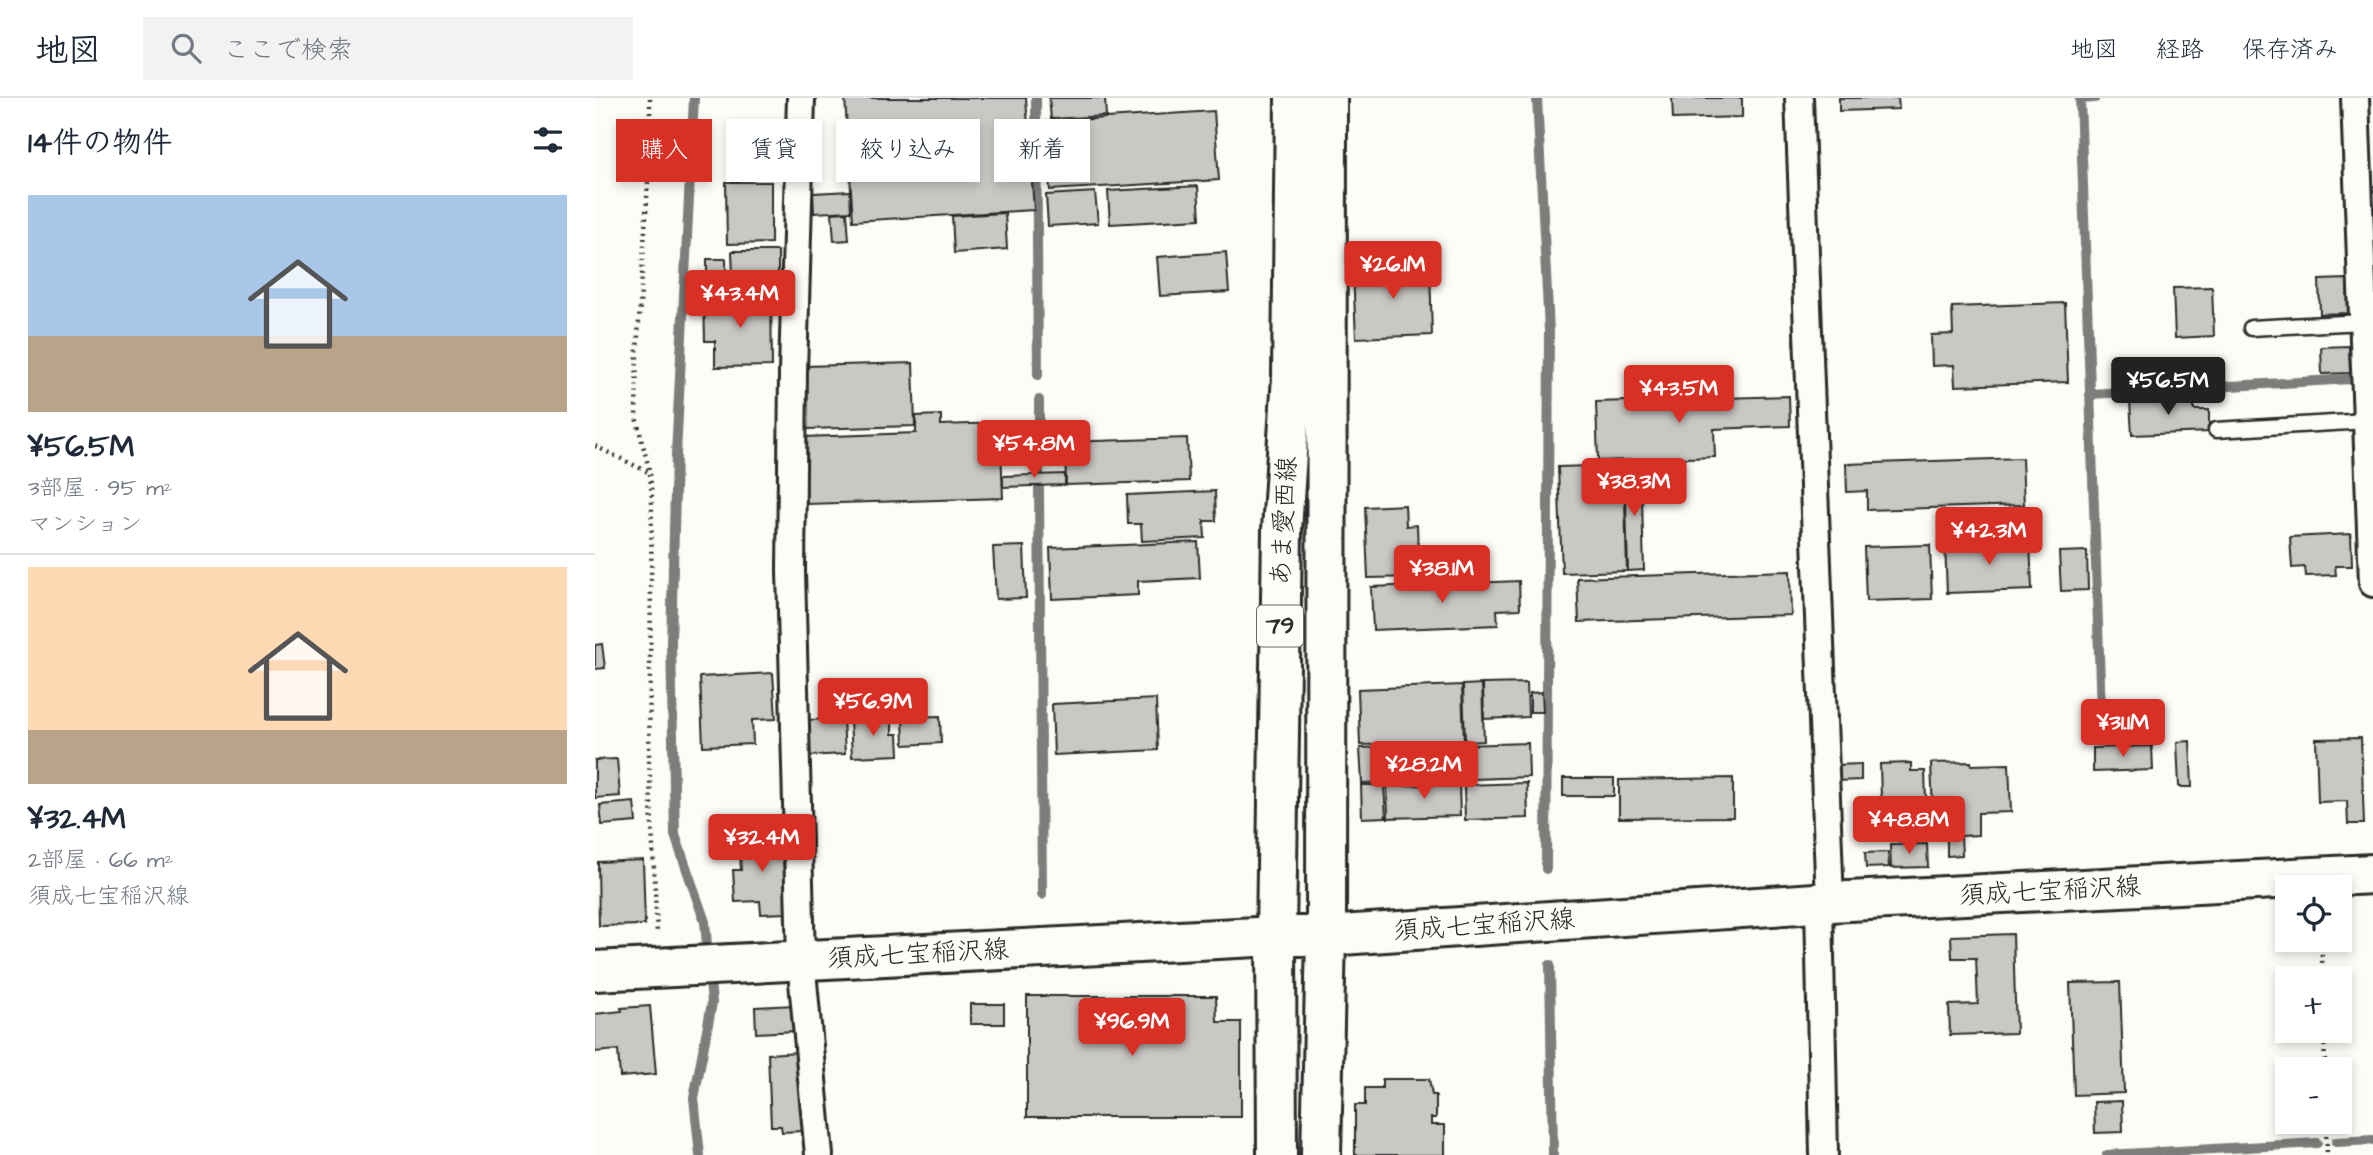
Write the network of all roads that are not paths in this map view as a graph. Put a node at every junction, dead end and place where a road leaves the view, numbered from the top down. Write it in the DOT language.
graph roads {
  1 [pos="801,98"];
  2 [pos="1295,98"];
  3 [pos="1327,98"];
  4 [pos="1799,98"];
  5 [pos="2355,98"];
  6 [pos="2363,322"];
  7 [pos="2251,328"];
  8 [pos="2369,410"];
  9 [pos="2216,430"];
  10 [pos="2373,583"];
  11 [pos="2373,873"];
  12 [pos="1824,902"];
  13 [pos="1276,936"];
  14 [pos="1326,936"];
  15 [pos="801,960"];
  16 [pos="595,971"];
  17 [pos="819,1155"];
  18 [pos="1277,1155"];
  19 [pos="1321,1155"];
  20 [pos="1824,1155"];
  1 -- 15 [label="street"];
  2 -- 13 [label="main road, あま愛西線 / 79"];
  3 -- 14 [label="main road, あま愛西線 / 79"];
  4 -- 12 [label="street"];
  5 -- 6 [label="street"];
  6 -- 7 [label="lane"];
  6 -- 8 [label="street"];
  8 -- 9 [label="lane"];
  8 -- 10 [label="street"];
  11 -- 12 [label="main road, 須成七宝稲沢線"];
  12 -- 14 [label="main road, 須成七宝稲沢線"];
  12 -- 20 [label="street"];
  13 -- 14 [label="main road, 須成七宝稲沢線"];
  13 -- 15 [label="main road, 須成七宝稲沢線"];
  13 -- 18 [label="main road, あま愛西線 / 79"];
  14 -- 19 [label="main road, あま愛西線 / 79"];
  15 -- 16 [label="main road, 須成七宝稲沢線"];
  15 -- 17 [label="street"];
}
